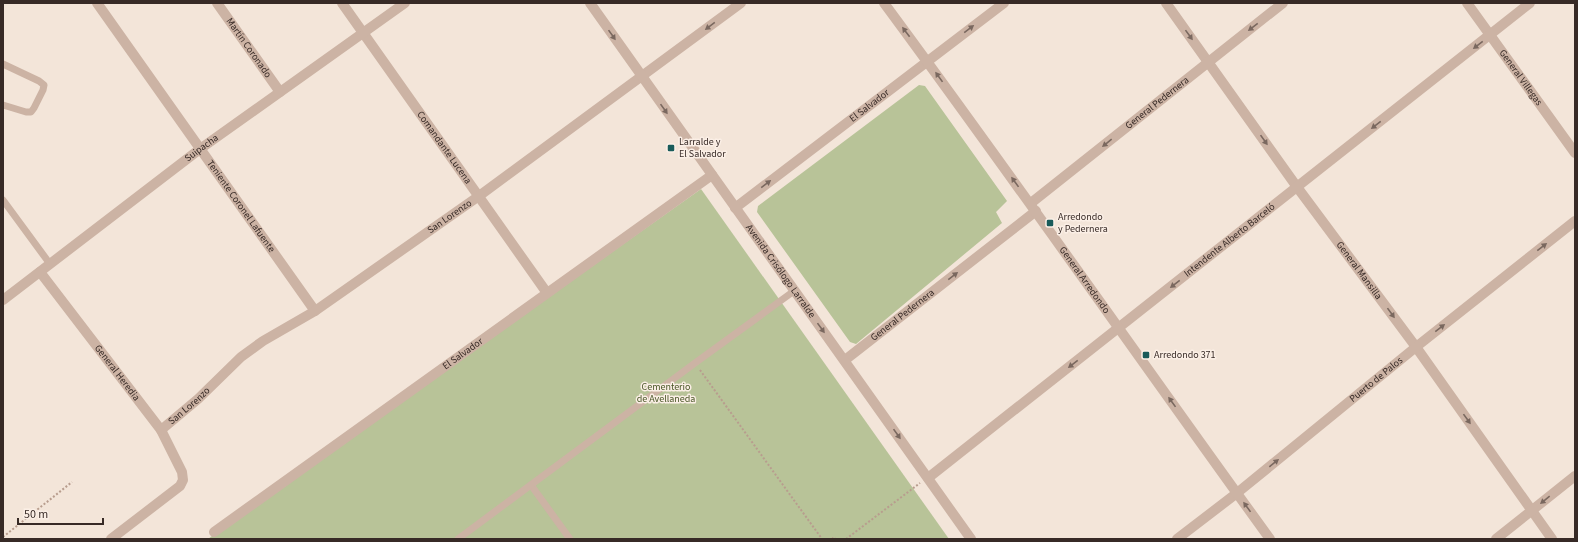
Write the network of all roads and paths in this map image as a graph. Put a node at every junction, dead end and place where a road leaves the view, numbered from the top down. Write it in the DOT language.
graph roads {
  1 [pos="217,3"];
  2 [pos="342,3"];
  3 [pos="405,3"];
  4 [pos="590,3"];
  5 [pos="741,3"];
  6 [pos="884,3"];
  7 [pos="1004,3"];
  8 [pos="1166,3"];
  9 [pos="1283,3"];
  10 [pos="1467,3"];
  11 [pos="1530,3"];
  12 [pos="102,5"];
  13 [pos="363,32"];
  14 [pos="1490,35"];
  15 [pos="927,61"];
  16 [pos="1209,62"];
  17 [pos="3,64"];
  18 [pos="642,77"];
  19 [pos="280,92"];
  20 [pos="3,105"];
  21 [pos="200,149"];
  22 [pos="1575,153"];
  23 [pos="712,175"];
  24 [pos="1297,187"];
  25 [pos="479,196"];
  26 [pos="3,200"];
  27 [pos="1034,207"];
  28 [pos="735,208"];
  29 [pos="1575,221"];
  30 [pos="50,264"];
  31 [pos="40,272"];
  32 [pos="794,291"];
  33 [pos="547,292"];
  34 [pos="3,300"];
  35 [pos="315,311"];
  36 [pos="1118,328"];
  37 [pos="1416,347"];
  38 [pos="845,360"];
  39 [pos="695,363"];
  40 [pos="161,430"];
  41 [pos="1575,476"];
  42 [pos="928,478"];
  43 [pos="72,482"];
  44 [pos="531,485"];
  45 [pos="1237,493"];
  46 [pos="1532,510"];
  47 [pos="214,532"];
  48 [pos="3,537"];
  49 [pos="111,539"];
  50 [pos="458,539"];
  51 [pos="570,539"];
  52 [pos="822,539"];
  53 [pos="832,539"];
  54 [pos="835,539"];
  55 [pos="846,539"];
  56 [pos="971,539"];
  57 [pos="1177,539"];
  58 [pos="1270,539"];
  59 [pos="1496,539"];
  60 [pos="1552,539"];
  1 -- 19 [label="street, Martín Coronado"];
  2 -- 13 [label="street, Comandante Lucena"];
  3 -- 13 [label="street, Suipacha"];
  4 -- 18 [label="street, Avenida Crisólogo Larralde, one-way"];
  5 -- 18 [label="street, San Lorenzo, one-way"];
  15 -- 6 [label="street, General Arredondo, one-way"];
  15 -- 7 [label="street, El Salvador, one-way"];
  8 -- 16 [label="street, General Mansilla, one-way"];
  9 -- 16 [label="street, General Pedernera, one-way"];
  10 -- 14 [label="street, General Villegas"];
  11 -- 14 [label="street, Intendente Alberto Barceló"];
  12 -- 21 [label="street, Teniente Coronel Lafuente"];
  13 -- 19 [label="street, Suipacha"];
  13 -- 25 [label="street, Comandante Lucena"];
  14 -- 22 [label="street, General Villegas"];
  14 -- 24 [label="street, Intendente Alberto Barceló, one-way"];
  27 -- 15 [label="street, General Arredondo, one-way"];
  28 -- 15 [label="street, El Salvador, one-way"];
  16 -- 24 [label="street, General Mansilla, one-way"];
  16 -- 27 [label="street, General Pedernera, one-way"];
  17 -- 20 [label="lane"];
  18 -- 23 [label="street, Avenida Crisólogo Larralde, one-way"];
  18 -- 25 [label="street, San Lorenzo"];
  19 -- 21 [label="street, Suipacha"];
  21 -- 30 [label="street, Suipacha"];
  21 -- 35 [label="street, Teniente Coronel Lafuente"];
  23 -- 28 [label="street, Avenida Crisólogo Larralde"];
  23 -- 33 [label="street, El Salvador"];
  24 -- 36 [label="street, Intendente Alberto Barceló, one-way"];
  24 -- 37 [label="street, General Mansilla, one-way"];
  25 -- 33 [label="street, Comandante Lucena"];
  25 -- 35 [label="street, San Lorenzo"];
  26 -- 30 [label="lane"];
  27 -- 36 [label="street, General Arredondo"];
  38 -- 27 [label="street, General Pedernera, one-way"];
  28 -- 32 [label="street, Avenida Crisólogo Larralde"];
  37 -- 29 [label="street, Puerto de Palos, one-way"];
  30 -- 31 [label="street, Suipacha"];
  31 -- 34 [label="street, Suipacha"];
  31 -- 40 [label="street, General Heredia"];
  32 -- 38 [label="street, Avenida Crisólogo Larralde, one-way"];
  32 -- 39 [label="lane"];
  33 -- 47 [label="street, El Salvador"];
  35 -- 40 [label="street, San Lorenzo"];
  36 -- 42 [label="street, Intendente Alberto Barceló, one-way"];
  45 -- 36 [label="street, General Arredondo, one-way"];
  45 -- 37 [label="street, Puerto de Palos, one-way"];
  37 -- 46 [label="street, General Mansilla, one-way"];
  38 -- 42 [label="street, Avenida Crisólogo Larralde, one-way"];
  39 -- 44 [label="lane"];
  39 -- 52 [label="path"];
  40 -- 49 [label="street, General Heredia"];
  41 -- 46 [label="street, one-way"];
  42 -- 55 [label="path"];
  42 -- 56 [label="street, Avenida Crisólogo Larralde"];
  43 -- 48 [label="path"];
  44 -- 50 [label="lane"];
  44 -- 51 [label="lane"];
  45 -- 57 [label="street, Puerto de Palos"];
  58 -- 45 [label="street, General Arredondo, one-way"];
  46 -- 59 [label="street"];
  46 -- 60 [label="street, General Mansilla"];
  53 -- 54 [label="path"];
}
